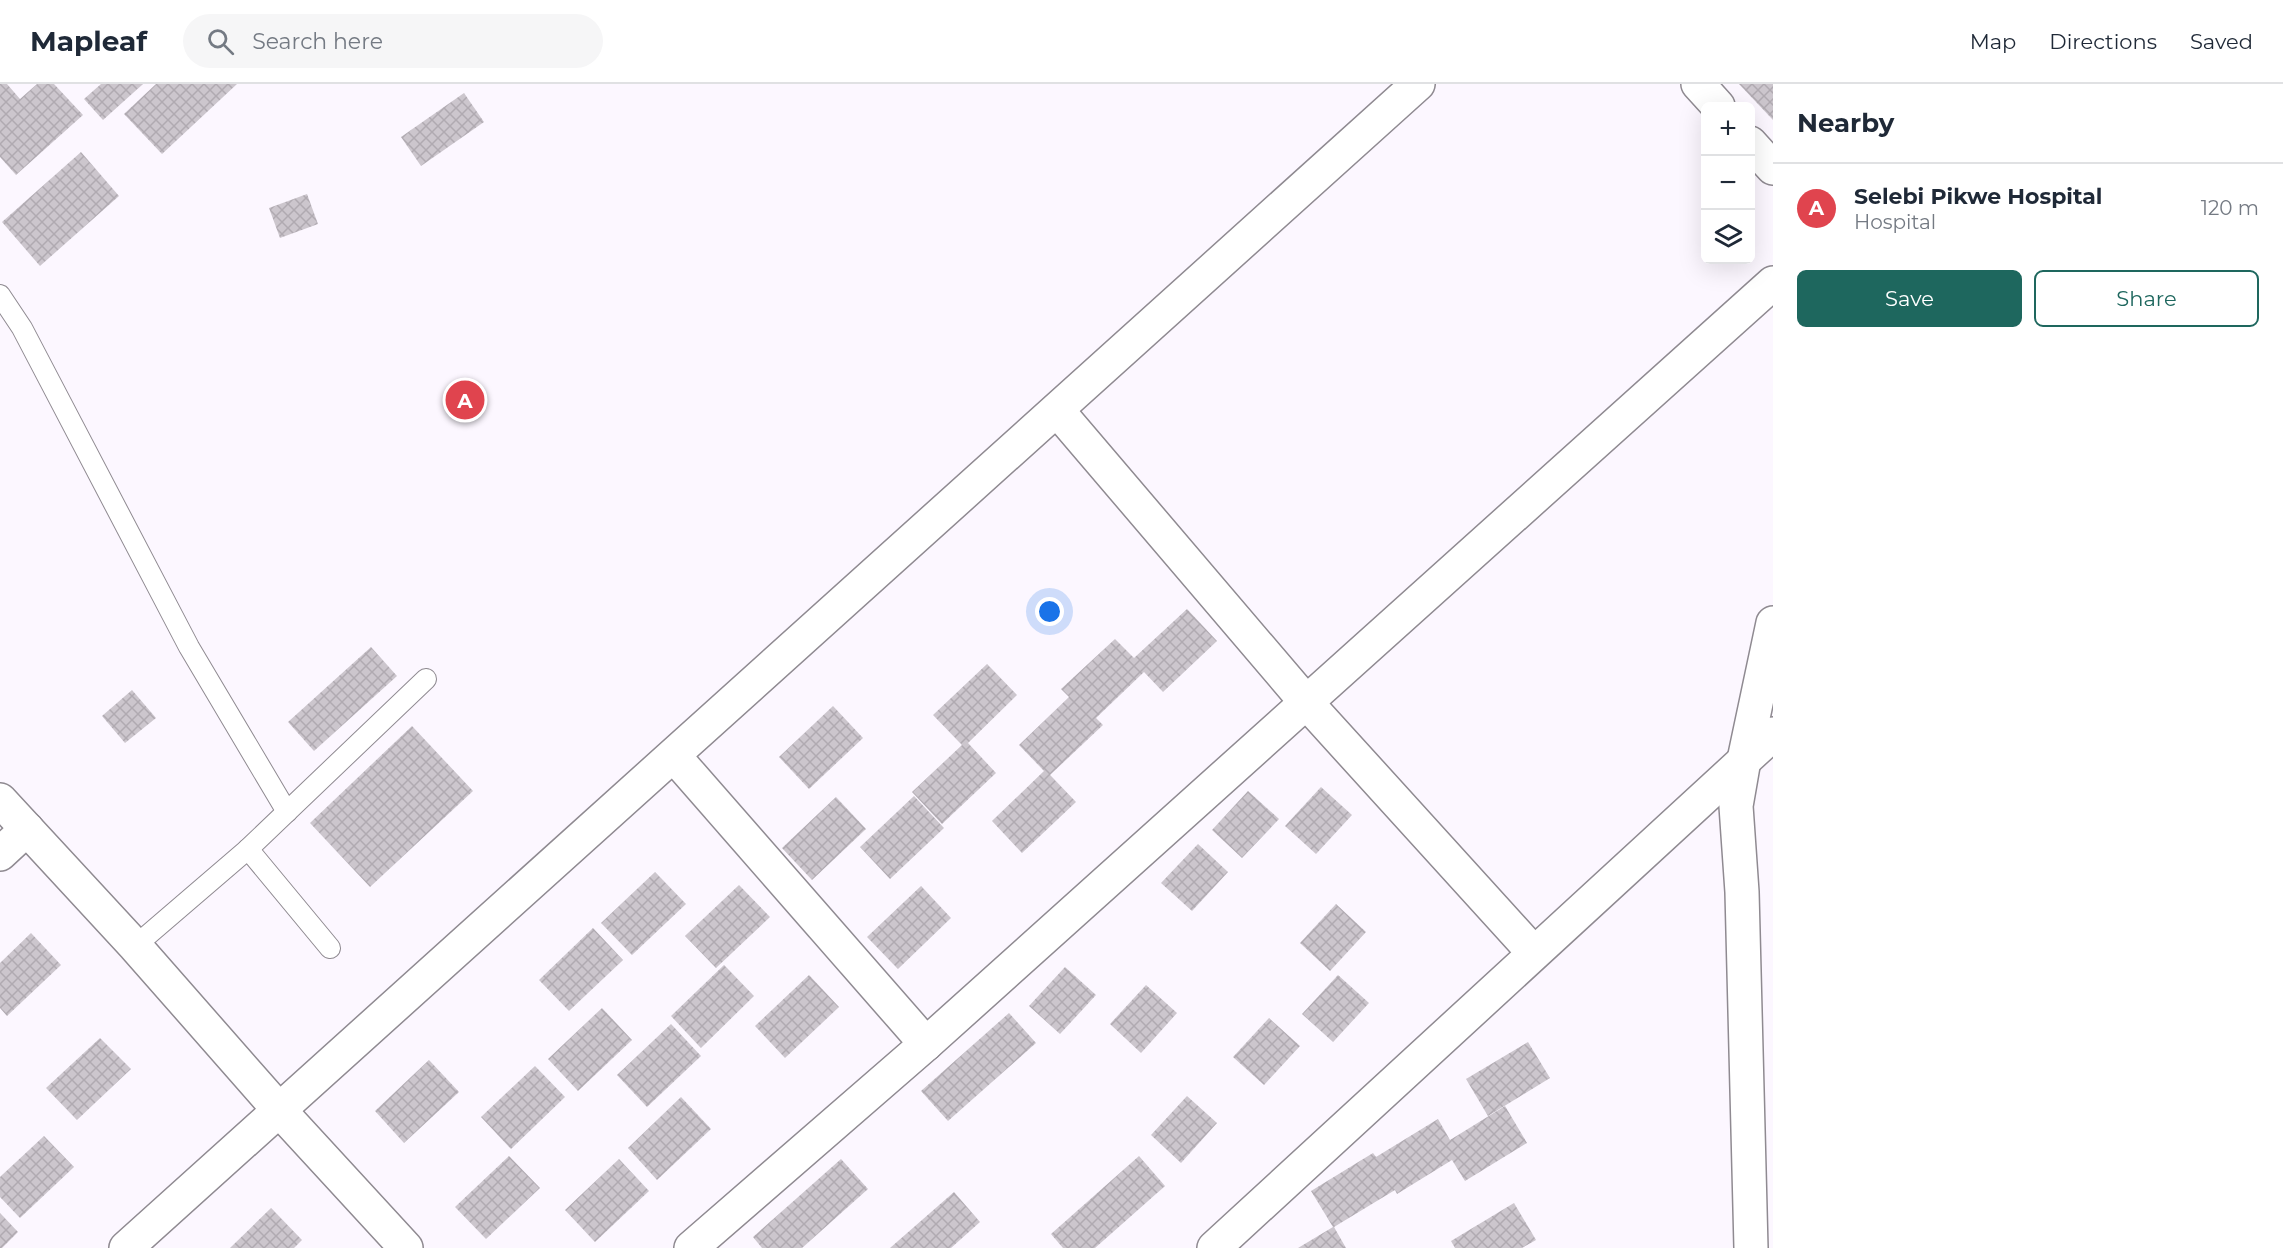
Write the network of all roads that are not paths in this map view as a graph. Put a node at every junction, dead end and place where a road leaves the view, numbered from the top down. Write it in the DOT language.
graph roads {
  1 [pos="1418,84"];
  2 [pos="1698,84"];
  3 [pos="1714,102"];
  4 [pos="1755,148"];
  5 [pos="1773,168"];
  6 [pos="1773,283"];
  7 [pos="0,295"];
  8 [pos="1057,410"];
  9 [pos="1773,623"];
  10 [pos="426,680"];
  11 [pos="1306,702"];
  12 [pos="1773,734"];
  13 [pos="674,756"];
  14 [pos="1744,760"];
  15 [pos="0,800"];
  16 [pos="286,812"];
  17 [pos="27,829"];
  18 [pos="248,849"];
  19 [pos="0,854"];
  20 [pos="135,946"];
  21 [pos="330,948"];
  22 [pos="1534,953"];
  23 [pos="926,1044"];
  24 [pos="280,1111"];
  25 [pos="126,1248"];
  26 [pos="406,1248"];
  27 [pos="691,1248"];
  28 [pos="1214,1248"];
  29 [pos="1751,1248"];
  1 -- 8 [label="street"];
  2 -- 3 [label="street"];
  4 -- 5 [label="street"];
  6 -- 11 [label="street"];
  7 -- 16 [label="lane"];
  8 -- 11 [label="street"];
  8 -- 13 [label="street"];
  9 -- 14 [label="street"];
  10 -- 16 [label="lane"];
  11 -- 22 [label="street"];
  11 -- 23 [label="street"];
  12 -- 14 [label="street"];
  13 -- 23 [label="street"];
  13 -- 24 [label="street"];
  14 -- 22 [label="street"];
  14 -- 29 [label="street"];
  15 -- 17 [label="street"];
  16 -- 18 [label="lane"];
  17 -- 19 [label="street"];
  17 -- 20 [label="street"];
  18 -- 20 [label="lane"];
  18 -- 21 [label="lane"];
  20 -- 24 [label="street"];
  22 -- 28 [label="street"];
  23 -- 27 [label="street"];
  24 -- 25 [label="street"];
  24 -- 26 [label="street"];
}
